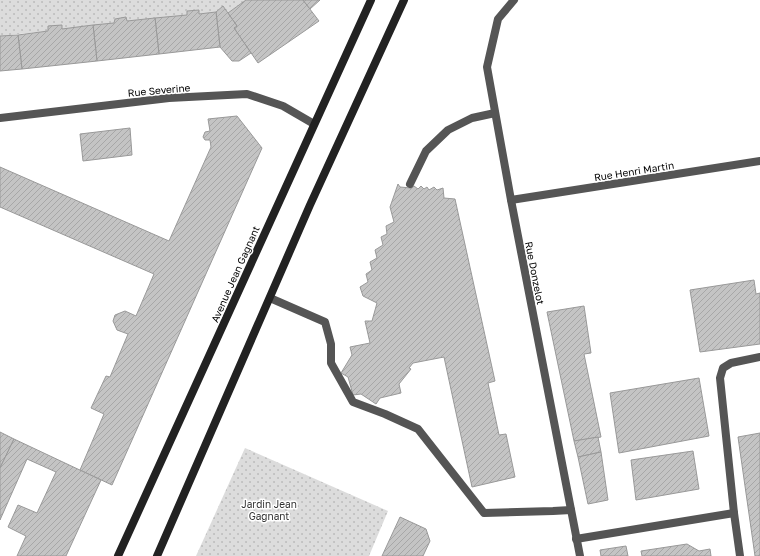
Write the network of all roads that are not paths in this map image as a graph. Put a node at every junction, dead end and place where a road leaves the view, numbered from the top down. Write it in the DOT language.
graph roads {
  1 [pos="371,0"];
  2 [pos="404,0"];
  3 [pos="514,0"];
  4 [pos="495,113"];
  5 [pos="0,118"];
  6 [pos="314,124"];
  7 [pos="760,161"];
  8 [pos="410,184"];
  9 [pos="511,200"];
  10 [pos="270,298"];
  11 [pos="760,357"];
  12 [pos="571,510"];
  13 [pos="734,513"];
  14 [pos="576,539"];
  15 [pos="118,556"];
  16 [pos="157,556"];
  17 [pos="580,556"];
  18 [pos="740,556"];
  1 -- 6 [label="main road, Avenue Jean Gagnant"];
  2 -- 10 [label="main road"];
  3 -- 4 [label="street, Rue Donzelot"];
  4 -- 8 [label="street"];
  4 -- 9 [label="street, Rue Donzelot"];
  5 -- 6 [label="street, Rue Severine"];
  6 -- 15 [label="main road, Avenue Jean Gagnant"];
  7 -- 9 [label="street, Rue Henri Martin"];
  9 -- 12 [label="street, Rue Donzelot"];
  10 -- 12 [label="street"];
  10 -- 16 [label="main road"];
  11 -- 13 [label="street"];
  12 -- 14 [label="street, Rue Donzelot"];
  13 -- 14 [label="street"];
  13 -- 18 [label="street"];
  14 -- 17 [label="street, Rue Donzelot"];
}
